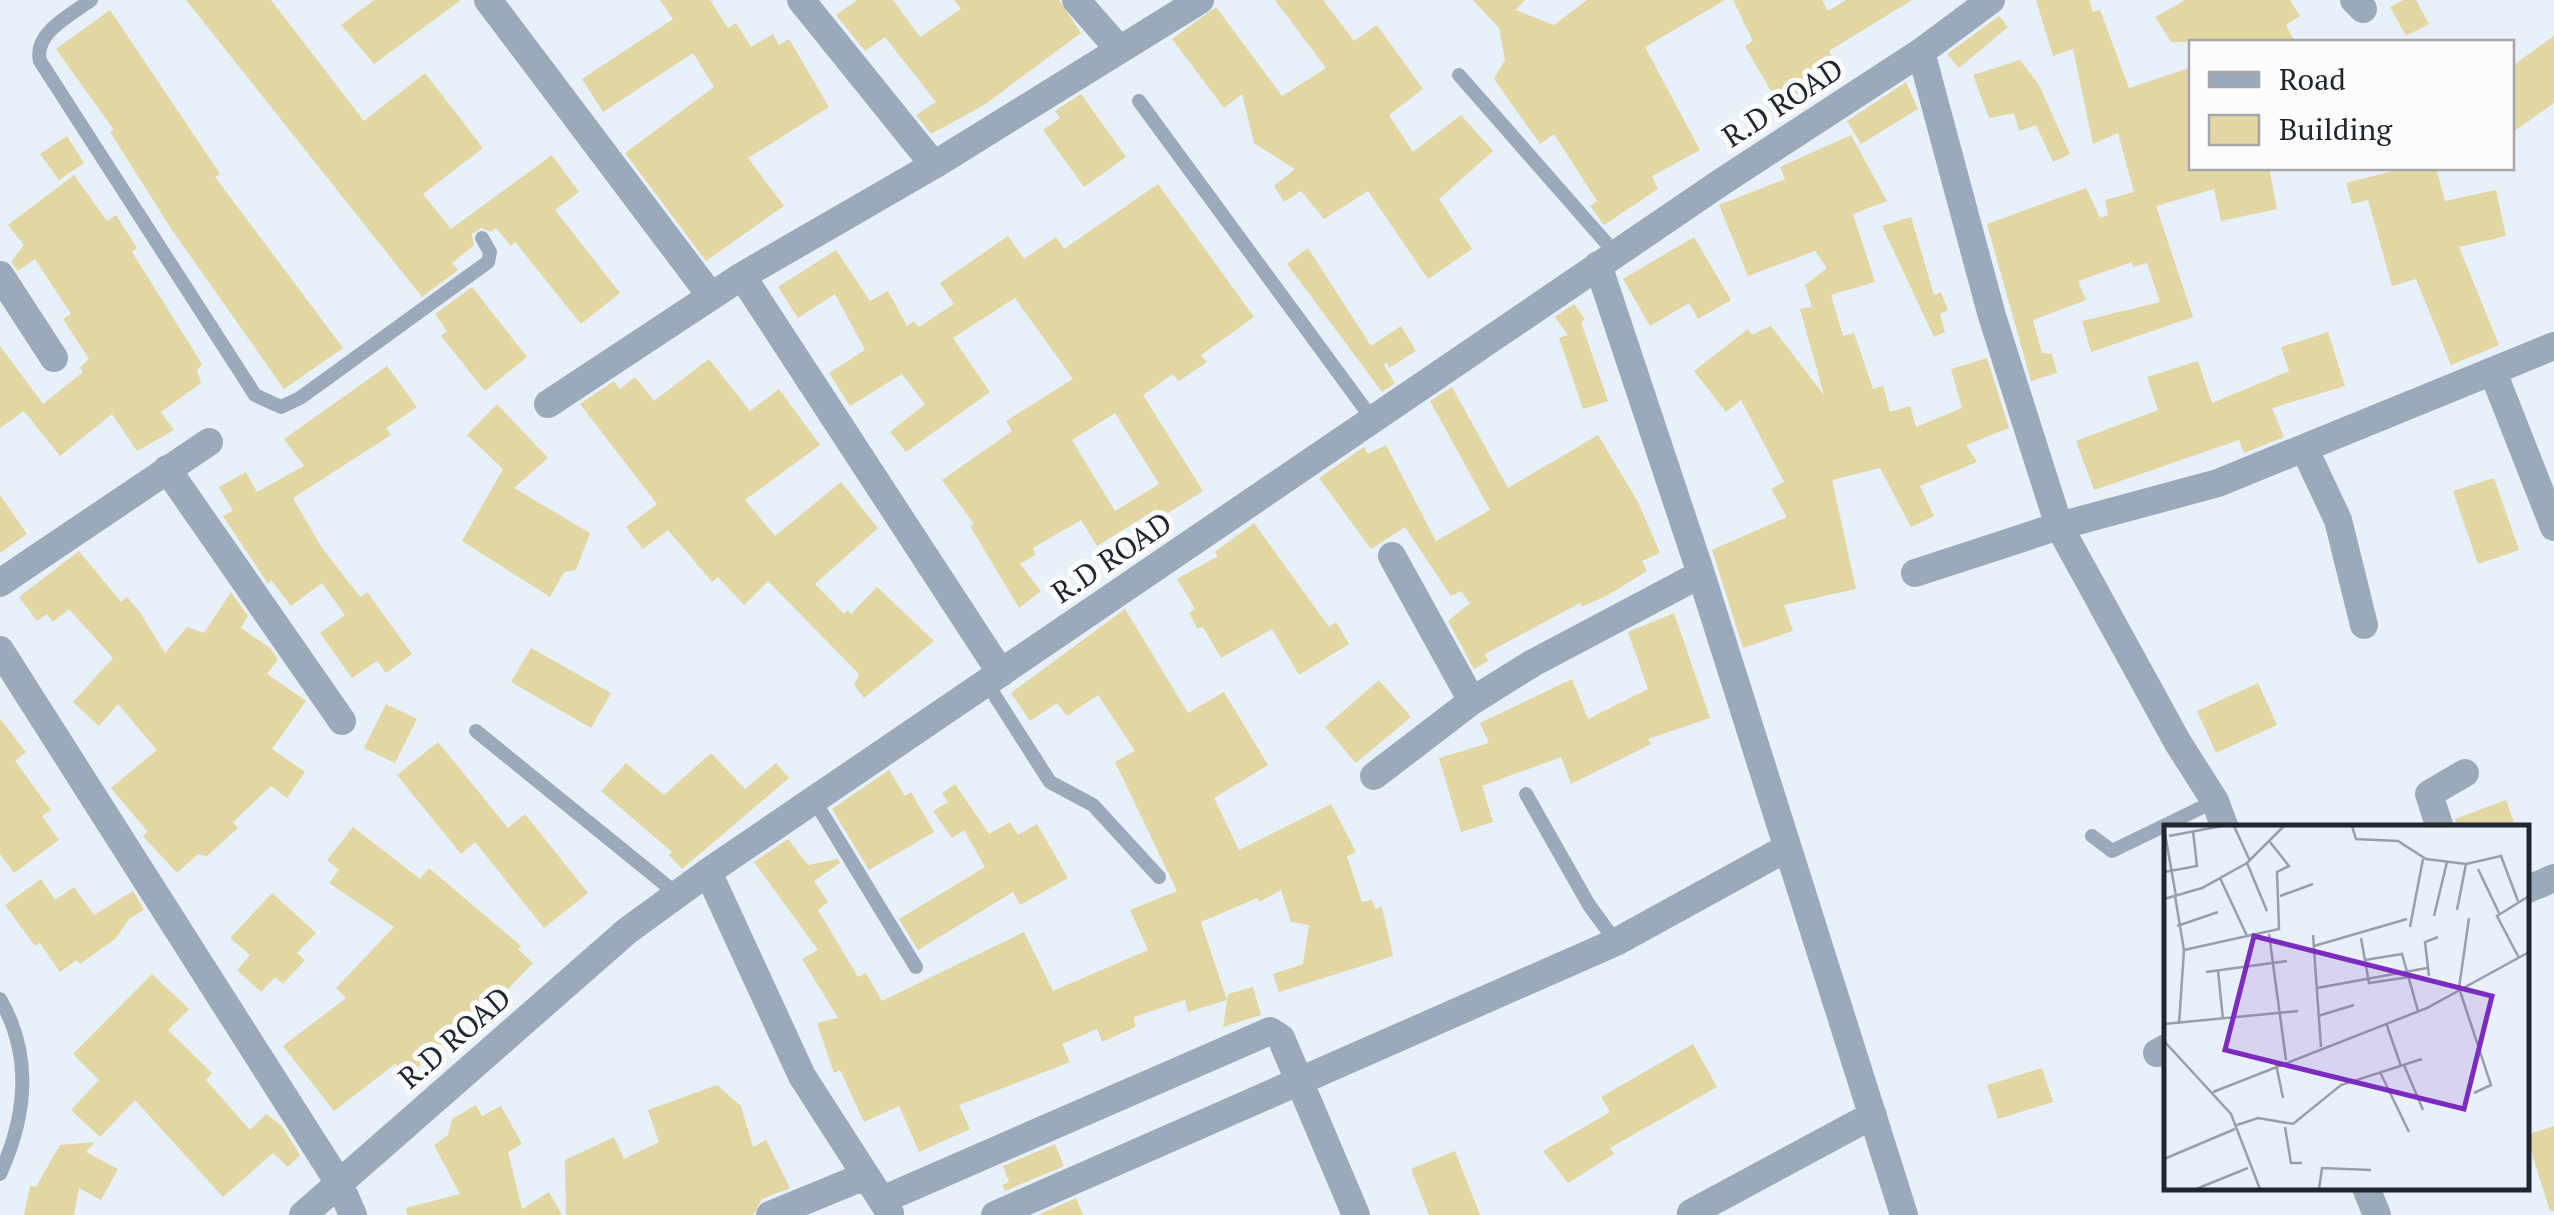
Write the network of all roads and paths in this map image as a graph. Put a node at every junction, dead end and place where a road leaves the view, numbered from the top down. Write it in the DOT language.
graph roads {
  1 [pos="91,0"];
  2 [pos="488,0"];
  3 [pos="801,0"];
  4 [pos="1076,0"];
  5 [pos="1200,0"];
  6 [pos="1991,0"];
  7 [pos="1118,48"];
  8 [pos="1920,52"];
  9 [pos="1459,75"];
  10 [pos="1139,102"];
  11 [pos="934,166"];
  12 [pos="482,238"];
  13 [pos="1607,260"];
  14 [pos="0,276"];
  15 [pos="742,276"];
  16 [pos="711,296"];
  17 [pos="2554,346"];
  18 [pos="54,358"];
  19 [pos="2493,372"];
  20 [pos="548,404"];
  21 [pos="1373,420"];
  22 [pos="209,442"];
  23 [pos="2304,450"];
  24 [pos="167,469"];
  25 [pos="2059,526"];
  26 [pos="2554,527"];
  27 [pos="1392,556"];
  28 [pos="1915,573"];
  29 [pos="1701,574"];
  30 [pos="0,583"];
  31 [pos="2364,626"];
  32 [pos="0,650"];
  33 [pos="994,677"];
  34 [pos="1472,701"];
  35 [pos="342,721"];
  36 [pos="476,731"];
  37 [pos="2465,773"];
  38 [pos="1374,776"];
  39 [pos="1526,794"];
  40 [pos="814,800"];
  41 [pos="2220,814"];
  42 [pos="2188,825"];
  43 [pos="2439,825"];
  44 [pos="2164,833"];
  45 [pos="2092,836"];
  46 [pos="1785,849"];
  47 [pos="708,872"];
  48 [pos="1159,878"];
  49 [pos="2554,878"];
  50 [pos="2529,889"];
  51 [pos="677,894"];
  52 [pos="1616,942"];
  53 [pos="916,967"];
  54 [pos="0,999"];
  55 [pos="1873,1115"];
  56 [pos="0,1174"];
  57 [pos="864,1176"];
  58 [pos="339,1183"];
  59 [pos="2367,1190"];
  60 [pos="886,1208"];
  61 [pos="1691,1213"];
  62 [pos="303,1215"];
  63 [pos="352,1215"];
  64 [pos="770,1215"];
  65 [pos="995,1215"];
  66 [pos="1356,1215"];
  67 [pos="1904,1215"];
  68 [pos="2376,1215"];
  1 -- 12 [label="lane"];
  2 -- 16 [label="street"];
  3 -- 11 [label="street"];
  4 -- 7 [label="street"];
  5 -- 7 [label="street"];
  6 -- 8 [label="street, R.D ROAD"];
  7 -- 11 [label="street"];
  8 -- 13 [label="street, R.D ROAD"];
  8 -- 25 [label="street"];
  9 -- 13 [label="lane"];
  10 -- 21 [label="lane"];
  11 -- 15 [label="street"];
  13 -- 21 [label="street, R.D ROAD"];
  13 -- 29 [label="street"];
  14 -- 18 [label="street"];
  15 -- 16 [label="street"];
  15 -- 33 [label="street"];
  16 -- 20 [label="street"];
  17 -- 19 [label="street"];
  19 -- 23 [label="street"];
  19 -- 26 [label="street"];
  21 -- 33 [label="street, R.D ROAD"];
  22 -- 24 [label="street"];
  23 -- 25 [label="street"];
  23 -- 31 [label="street"];
  24 -- 30 [label="street"];
  24 -- 35 [label="street"];
  25 -- 28 [label="street"];
  25 -- 41 [label="street"];
  27 -- 34 [label="street"];
  29 -- 34 [label="street"];
  29 -- 46 [label="street"];
  32 -- 58 [label="street"];
  33 -- 40 [label="street, R.D ROAD"];
  33 -- 48 [label="lane"];
  34 -- 38 [label="street"];
  36 -- 51 [label="lane"];
  37 -- 43 [label="street"];
  39 -- 52 [label="lane"];
  40 -- 47 [label="street, R.D ROAD"];
  40 -- 53 [label="lane"];
  41 -- 42 [label="lane"];
  44 -- 45 [label="lane"];
  46 -- 52 [label="street"];
  46 -- 55 [label="street"];
  47 -- 51 [label="street, R.D ROAD"];
  47 -- 57 [label="street"];
  49 -- 50 [label="street"];
  51 -- 58 [label="street, R.D ROAD"];
  52 -- 65 [label="street"];
  54 -- 56 [label="lane"];
  55 -- 61 [label="street"];
  55 -- 67 [label="street"];
  57 -- 60 [label="street"];
  57 -- 64 [label="street"];
  58 -- 62 [label="street, R.D ROAD"];
  58 -- 63 [label="street"];
  59 -- 68 [label="street"];
  60 -- 66 [label="street"];
}
